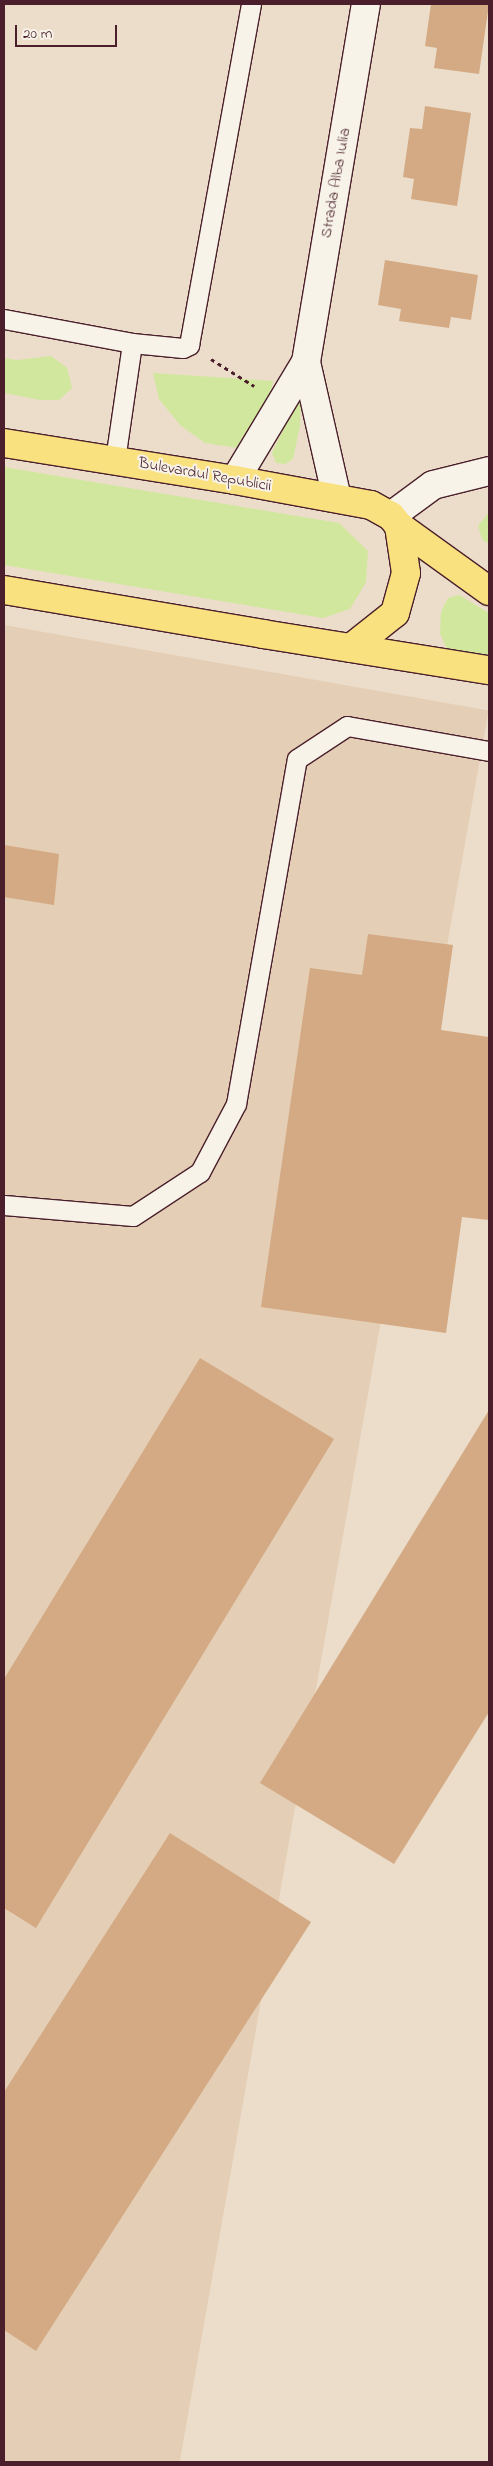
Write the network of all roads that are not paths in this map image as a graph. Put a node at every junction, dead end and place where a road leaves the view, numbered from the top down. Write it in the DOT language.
graph roads {
  1 [pos="250,4"];
  2 [pos="366,4"];
  3 [pos="4,318"];
  4 [pos="132,343"];
  5 [pos="306,362"];
  6 [pos="4,443"];
  7 [pos="116,460"];
  8 [pos="489,471"];
  9 [pos="235,480"];
  10 [pos="449,481"];
  11 [pos="489,483"];
  12 [pos="337,498"];
  13 [pos="395,521"];
  14 [pos="4,590"];
  15 [pos="489,591"];
  16 [pos="351,648"];
  17 [pos="489,670"];
  18 [pos="489,751"];
  19 [pos="4,1205"];
  1 -- 4 [label="lane"];
  2 -- 5 [label="street, Strada Alba Iulia"];
  3 -- 4 [label="lane"];
  4 -- 7 [label="lane"];
  5 -- 9 [label="street, Strada Alba Iulia"];
  5 -- 12 [label="street, Strada Alba Iulia"];
  6 -- 7 [label="main road, Bulevardul Republicii"];
  7 -- 9 [label="main road, Bulevardul Republicii"];
  8 -- 10 [label="street"];
  9 -- 12 [label="main road, Bulevardul Republicii"];
  10 -- 11 [label="street"];
  10 -- 13 [label="street"];
  12 -- 13 [label="main road, Bulevardul Republicii"];
  13 -- 15 [label="main road, Bulevardul Republicii"];
  13 -- 16 [label="main road"];
  14 -- 16 [label="main road"];
  16 -- 17 [label="main road"];
  18 -- 19 [label="lane"];
}
